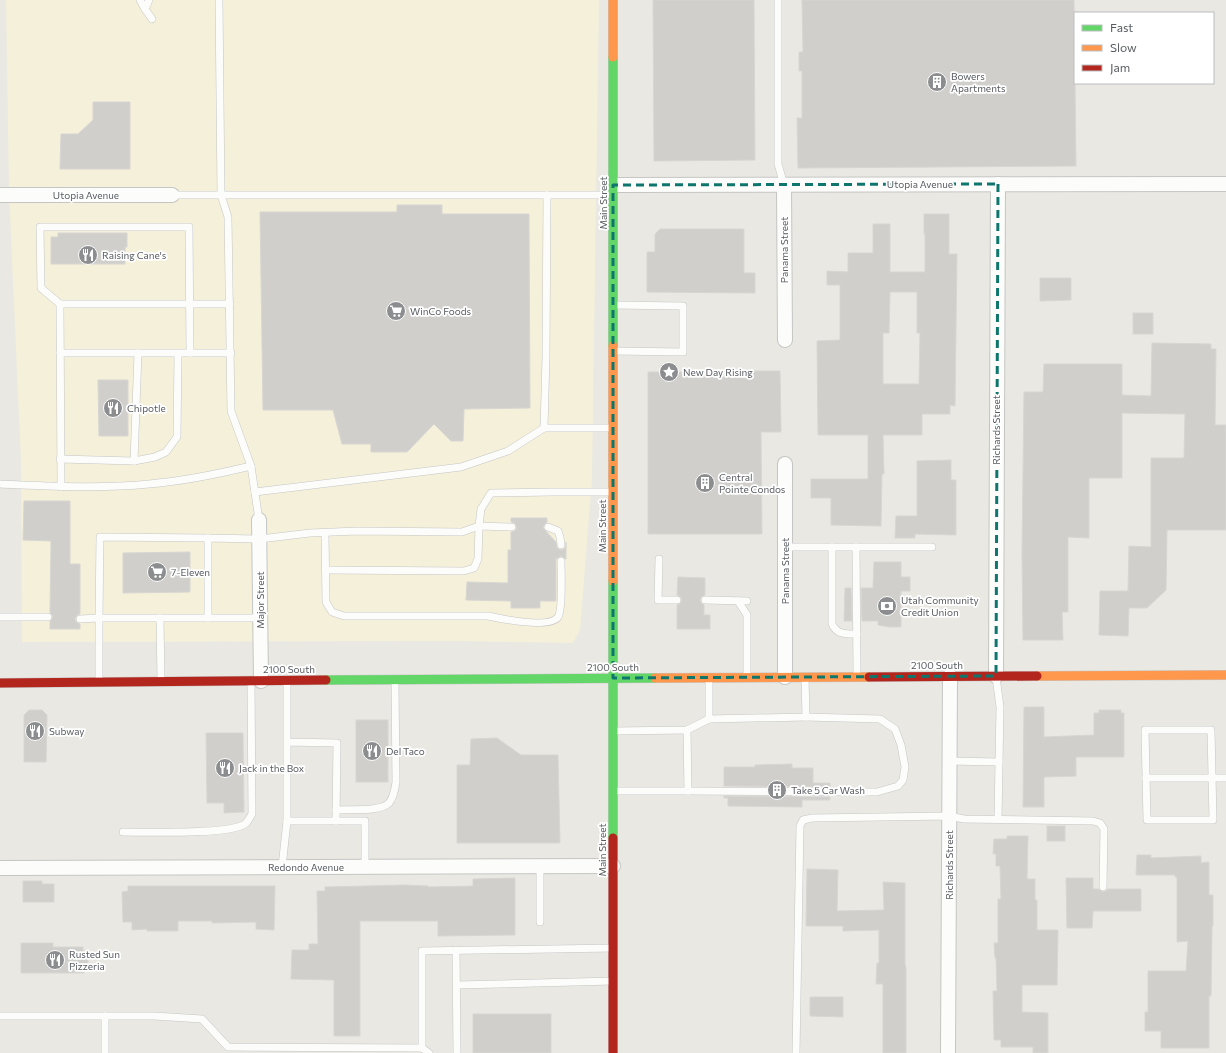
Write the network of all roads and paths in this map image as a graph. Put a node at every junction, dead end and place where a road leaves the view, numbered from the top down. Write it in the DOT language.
graph roads {
  1 [pos="140,0"];
  2 [pos="150,0"];
  3 [pos="219,0"];
  4 [pos="614,0"];
  5 [pos="778,0"];
  6 [pos="145,9"];
  7 [pos="152,19"];
  8 [pos="998,184"];
  9 [pos="1226,184"];
  10 [pos="784,185"];
  11 [pos="614,190"];
  12 [pos="0,195"];
  13 [pos="172,195"];
  14 [pos="221,195"];
  15 [pos="547,195"];
  16 [pos="60,304"];
  17 [pos="190,304"];
  18 [pos="230,304"];
  19 [pos="614,305"];
  20 [pos="785,340"];
  21 [pos="614,351"];
  22 [pos="60,353"];
  23 [pos="138,353"];
  24 [pos="190,353"];
  25 [pos="231,353"];
  26 [pos="178,354"];
  27 [pos="544,428"];
  28 [pos="614,428"];
  29 [pos="60,459"];
  30 [pos="134,461"];
  31 [pos="785,464"];
  32 [pos="252,466"];
  33 [pos="0,484"];
  34 [pos="61,486"];
  35 [pos="255,492"];
  36 [pos="613,492"];
  37 [pos="259,520"];
  38 [pos="479,526"];
  39 [pos="512,527"];
  40 [pos="548,527"];
  41 [pos="325,533"];
  42 [pos="208,538"];
  43 [pos="260,539"];
  44 [pos="561,545"];
  45 [pos="784,547"];
  46 [pos="832,547"];
  47 [pos="856,547"];
  48 [pos="932,547"];
  49 [pos="659,559"];
  50 [pos="561,561"];
  51 [pos="326,570"];
  52 [pos="677,600"];
  53 [pos="704,600"];
  54 [pos="738,600"];
  55 [pos="747,600"];
  56 [pos="0,617"];
  57 [pos="48,617"];
  58 [pos="80,618"];
  59 [pos="99,618"];
  60 [pos="160,618"];
  61 [pos="208,618"];
  62 [pos="260,618"];
  63 [pos="857,634"];
  64 [pos="1226,675"];
  65 [pos="950,676"];
  66 [pos="996,676"];
  67 [pos="785,677"];
  68 [pos="805,677"];
  69 [pos="857,677"];
  70 [pos="613,678"];
  71 [pos="709,678"];
  72 [pos="747,678"];
  73 [pos="287,680"];
  74 [pos="395,680"];
  75 [pos="161,681"];
  76 [pos="256,681"];
  77 [pos="99,682"];
  78 [pos="0,683"];
  79 [pos="806,718"];
  80 [pos="709,719"];
  81 [pos="687,730"];
  82 [pos="613,731"];
  83 [pos="287,742"];
  84 [pos="949,761"];
  85 [pos="999,762"];
  86 [pos="1146,778"];
  87 [pos="1213,778"];
  88 [pos="1226,778"];
  89 [pos="613,791"];
  90 [pos="688,791"];
  91 [pos="336,810"];
  92 [pos="949,816"];
  93 [pos="998,819"];
  94 [pos="287,821"];
  95 [pos="336,821"];
  96 [pos="123,832"];
  97 [pos="540,866"];
  98 [pos="613,866"];
  99 [pos="282,867"];
  100 [pos="365,867"];
  101 [pos="0,868"];
  102 [pos="1103,887"];
  103 [pos="540,922"];
  104 [pos="613,948"];
  105 [pos="456,950"];
  106 [pos="613,981"];
  107 [pos="457,985"];
  108 [pos="0,1016"];
  109 [pos="105,1016"];
  110 [pos="422,1048"];
  111 [pos="228,1050"];
  112 [pos="105,1053"];
  113 [pos="429,1053"];
  114 [pos="457,1053"];
  115 [pos="613,1053"];
  116 [pos="796,1053"];
  117 [pos="948,1053"];
  1 -- 6 [label="lane"];
  2 -- 6 [label="lane"];
  3 -- 14 [label="lane"];
  4 -- 11 [label="main road, Main Street"];
  5 -- 10 [label="lane"];
  6 -- 7 [label="lane"];
  8 -- 9 [label="street, Utopia Avenue"];
  8 -- 10 [label="street, Utopia Avenue"];
  8 -- 66 [label="street, Richards Street"];
  10 -- 11 [label="street, Utopia Avenue"];
  10 -- 20 [label="street, Panama Street"];
  11 -- 15 [label="lane"];
  11 -- 19 [label="main road, Main Street"];
  12 -- 13 [label="street, Utopia Avenue"];
  13 -- 14 [label="lane"];
  14 -- 15 [label="lane"];
  14 -- 18 [label="lane"];
  15 -- 27 [label="lane"];
  16 -- 17 [label="lane"];
  16 -- 17 [label="lane"];
  16 -- 22 [label="lane"];
  17 -- 18 [label="lane"];
  17 -- 24 [label="lane"];
  18 -- 25 [label="lane"];
  19 -- 21 [label="main road, Main Street"];
  19 -- 21 [label="lane"];
  21 -- 28 [label="main road, Main Street"];
  22 -- 23 [label="lane"];
  22 -- 29 [label="lane"];
  23 -- 26 [label="lane"];
  23 -- 30 [label="lane"];
  24 -- 25 [label="lane"];
  24 -- 26 [label="lane"];
  25 -- 32 [label="lane"];
  26 -- 30 [label="lane"];
  27 -- 28 [label="lane"];
  27 -- 35 [label="lane"];
  28 -- 36 [label="main road, Main Street"];
  29 -- 30 [label="lane"];
  29 -- 34 [label="lane"];
  31 -- 45 [label="street, Panama Street"];
  32 -- 34 [label="lane"];
  32 -- 35 [label="lane"];
  33 -- 34 [label="lane"];
  35 -- 37 [label="lane"];
  36 -- 38 [label="lane"];
  36 -- 70 [label="main road, Main Street"];
  37 -- 43 [label="street, Major Street"];
  38 -- 39 [label="lane"];
  38 -- 41 [label="lane"];
  38 -- 51 [label="lane"];
  40 -- 44 [label="lane"];
  41 -- 43 [label="lane"];
  41 -- 51 [label="lane"];
  42 -- 43 [label="lane"];
  42 -- 59 [label="lane"];
  42 -- 61 [label="lane"];
  43 -- 62 [label="street, Major Street"];
  45 -- 46 [label="lane"];
  45 -- 67 [label="street, Panama Street"];
  46 -- 47 [label="lane"];
  46 -- 63 [label="lane"];
  47 -- 48 [label="lane"];
  47 -- 63 [label="lane"];
  49 -- 52 [label="lane"];
  50 -- 51 [label="lane"];
  53 -- 54 [label="lane"];
  54 -- 55 [label="lane"];
  54 -- 72 [label="lane"];
  56 -- 57 [label="lane"];
  58 -- 59 [label="lane"];
  59 -- 60 [label="lane"];
  59 -- 77 [label="lane"];
  60 -- 61 [label="lane"];
  60 -- 75 [label="lane"];
  61 -- 62 [label="lane"];
  62 -- 76 [label="street, Major Street"];
  63 -- 69 [label="lane"];
  64 -- 66 [label="main road, 2100 South"];
  65 -- 66 [label="main road, 2100 South"];
  65 -- 69 [label="main road, 2100 South"];
  65 -- 84 [label="street, Richards Street"];
  66 -- 85 [label="lane"];
  67 -- 68 [label="main road, 2100 South"];
  67 -- 72 [label="main road, 2100 South"];
  68 -- 69 [label="main road, 2100 South"];
  68 -- 79 [label="lane"];
  70 -- 71 [label="main road, 2100 South"];
  70 -- 74 [label="main road, 2100 South"];
  70 -- 82 [label="main road, Main Street"];
  71 -- 72 [label="main road, 2100 South"];
  71 -- 80 [label="lane"];
  73 -- 74 [label="main road, 2100 South"];
  73 -- 76 [label="main road, 2100 South"];
  73 -- 83 [label="lane"];
  74 -- 91 [label="lane"];
  75 -- 76 [label="main road, 2100 South"];
  75 -- 77 [label="main road, 2100 South"];
  76 -- 96 [label="lane"];
  77 -- 78 [label="main road, 2100 South"];
  79 -- 80 [label="lane"];
  79 -- 90 [label="lane"];
  80 -- 81 [label="lane"];
  81 -- 82 [label="lane"];
  81 -- 90 [label="lane"];
  82 -- 89 [label="main road, Main Street"];
  83 -- 91 [label="lane"];
  83 -- 94 [label="lane"];
  84 -- 85 [label="lane"];
  84 -- 92 [label="street, Richards Street"];
  85 -- 93 [label="lane"];
  86 -- 87 [label="lane"];
  86 -- 87 [label="lane"];
  86 -- 87 [label="lane"];
  87 -- 88 [label="lane"];
  89 -- 90 [label="lane"];
  89 -- 98 [label="main road, Main Street"];
  91 -- 95 [label="lane"];
  92 -- 93 [label="lane"];
  92 -- 116 [label="lane"];
  92 -- 117 [label="street, Richards Street"];
  93 -- 102 [label="lane"];
  94 -- 95 [label="lane"];
  94 -- 99 [label="lane"];
  95 -- 100 [label="lane"];
  97 -- 98 [label="street, Redondo Avenue"];
  97 -- 100 [label="street, Redondo Avenue"];
  97 -- 103 [label="lane"];
  98 -- 104 [label="main road, Main Street"];
  99 -- 100 [label="street, Redondo Avenue"];
  99 -- 101 [label="street, Redondo Avenue"];
  104 -- 105 [label="lane"];
  104 -- 106 [label="main road, Main Street"];
  105 -- 107 [label="lane"];
  105 -- 110 [label="lane"];
  106 -- 107 [label="lane"];
  106 -- 115 [label="main road, Main Street"];
  107 -- 114 [label="lane"];
  108 -- 109 [label="lane"];
  109 -- 111 [label="lane"];
  109 -- 112 [label="lane"];
  110 -- 111 [label="lane"];
  110 -- 113 [label="lane"];
}
